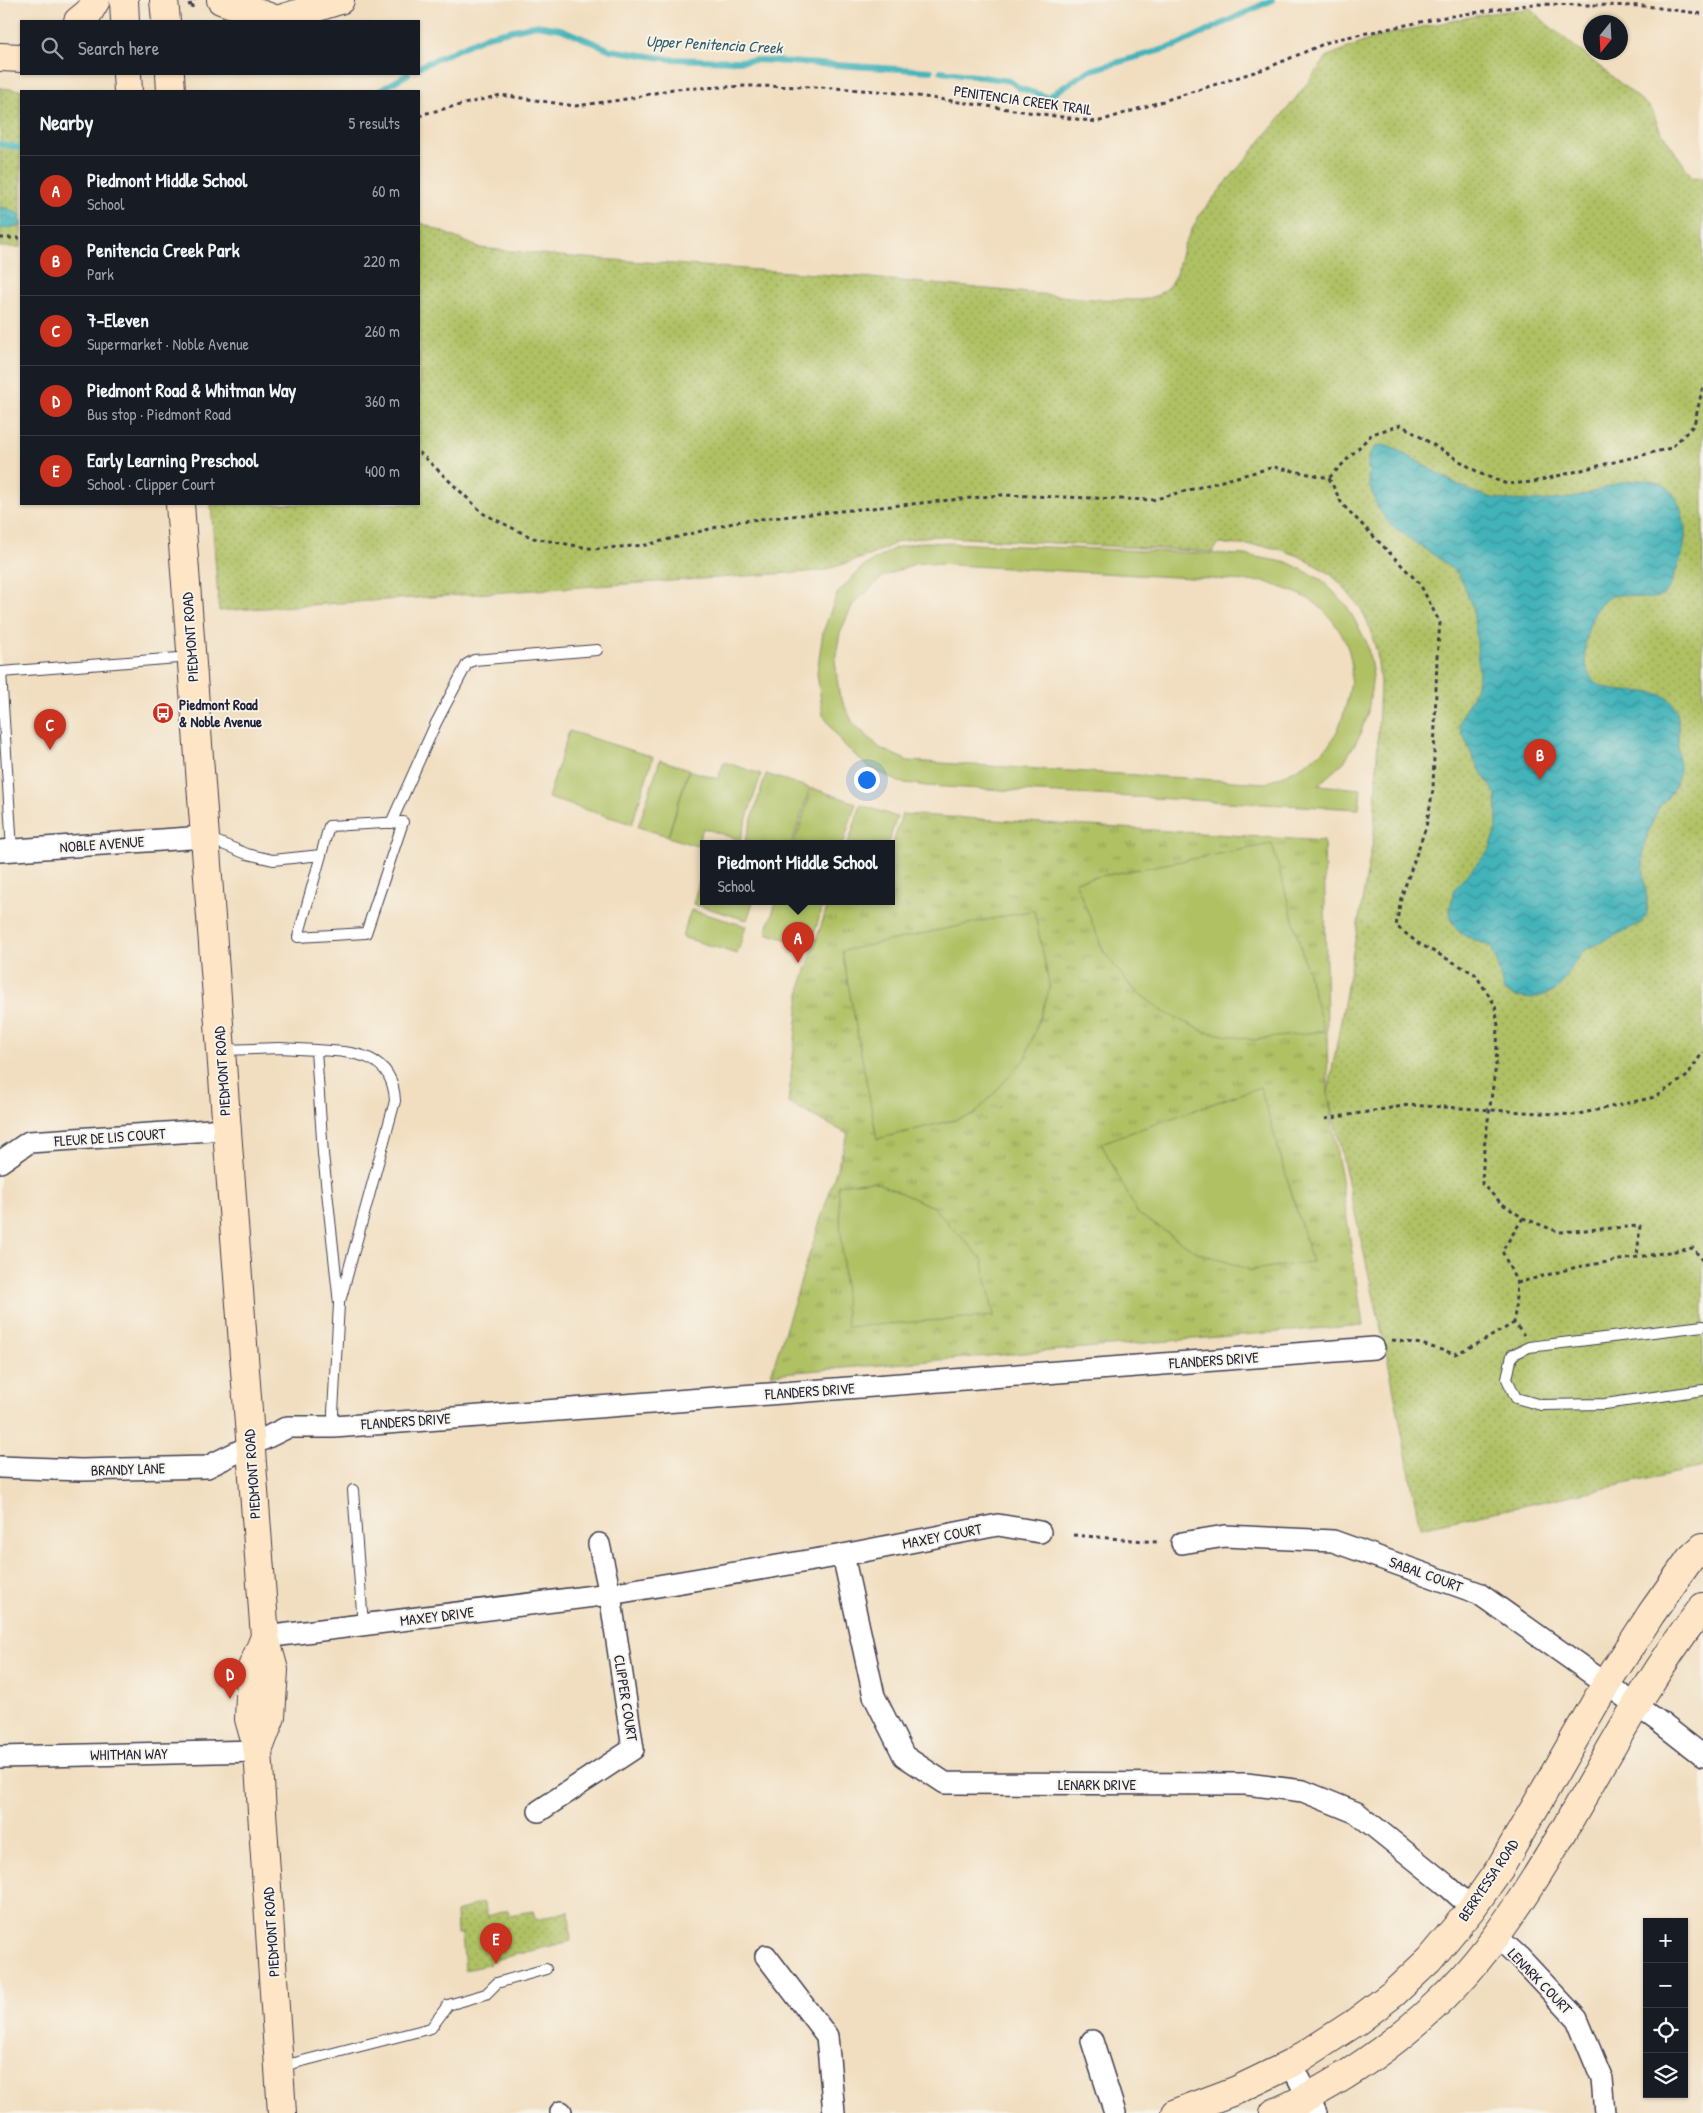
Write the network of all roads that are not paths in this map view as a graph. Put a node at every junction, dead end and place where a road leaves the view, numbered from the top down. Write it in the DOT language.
graph roads {
  1 [pos="96,0"];
  2 [pos="124,0"];
  3 [pos="164,0"];
  4 [pos="221,0"];
  5 [pos="340,0"];
  6 [pos="79,20"];
  7 [pos="125,20"];
  8 [pos="166,20"];
  9 [pos="273,20"];
  10 [pos="279,20"];
  11 [pos="0,57"];
  12 [pos="20,58"];
  13 [pos="127,75"];
  14 [pos="170,75"];
  15 [pos="128,90"];
  16 [pos="171,90"];
  17 [pos="180,505"];
  18 [pos="597,650"];
  19 [pos="192,657"];
  20 [pos="391,822"];
  21 [pos="205,836"];
  22 [pos="6,851"];
  23 [pos="321,855"];
  24 [pos="221,1050"];
  25 [pos="316,1050"];
  26 [pos="226,1129"];
  27 [pos="0,1162"];
  28 [pos="339,1304"];
  29 [pos="1703,1326"];
  30 [pos="1382,1344"];
  31 [pos="1703,1390"];
  32 [pos="334,1427"];
  33 [pos="250,1445"];
  34 [pos="0,1467"];
  35 [pos="353,1490"];
  36 [pos="1040,1532"];
  37 [pos="599,1544"];
  38 [pos="1182,1544"];
  39 [pos="1703,1547"];
  40 [pos="843,1555"];
  41 [pos="610,1594"];
  42 [pos="1703,1607"];
  43 [pos="363,1625"];
  44 [pos="265,1637"];
  45 [pos="1606,1684"];
  46 [pos="1636,1707"];
  47 [pos="258,1751"];
  48 [pos="1703,1756"];
  49 [pos="0,1757"];
  50 [pos="539,1811"];
  51 [pos="1472,1908"];
  52 [pos="1496,1936"];
  53 [pos="766,1956"];
  54 [pos="546,1969"];
  55 [pos="1092,2041"];
  56 [pos="1291,2064"];
  57 [pos="279,2067"];
  58 [pos="1312,2106"];
  59 [pos="282,2113"];
  60 [pos="834,2113"];
  61 [pos="1114,2113"];
  62 [pos="1176,2113"];
  63 [pos="1274,2113"];
  64 [pos="1605,2113"];
  1 -- 6 [label="main road"];
  2 -- 7 [label="main road"];
  3 -- 8 [label="main road"];
  4 -- 9 [label="main road"];
  5 -- 10 [label="main road"];
  11 -- 12 [label="main road"];
  13 -- 15 [label="main road"];
  14 -- 16 [label="main road"];
  17 -- 19 [label="main road, PIEDMONT ROAD"];
  18 -- 20 [label="lane"];
  19 -- 21 [label="main road, PIEDMONT ROAD"];
  19 -- 22 [label="lane"];
  20 -- 23 [label="lane"];
  20 -- 23 [label="lane"];
  21 -- 22 [label="street, NOBLE AVENUE"];
  21 -- 23 [label="lane"];
  21 -- 24 [label="main road, PIEDMONT ROAD"];
  24 -- 25 [label="lane"];
  24 -- 26 [label="main road, PIEDMONT ROAD"];
  25 -- 28 [label="lane"];
  25 -- 28 [label="lane"];
  26 -- 27 [label="street, FLEUR DE LIS COURT"];
  26 -- 33 [label="main road, PIEDMONT ROAD"];
  28 -- 32 [label="lane"];
  29 -- 31 [label="lane"];
  30 -- 32 [label="street, FLANDERS DRIVE"];
  32 -- 33 [label="street, FLANDERS DRIVE"];
  33 -- 34 [label="street, BRANDY LANE"];
  33 -- 44 [label="main road, PIEDMONT ROAD"];
  35 -- 43 [label="lane"];
  36 -- 40 [label="street, MAXEY COURT"];
  37 -- 41 [label="street"];
  38 -- 45 [label="street, SABAL COURT"];
  39 -- 45 [label="main road, BERRYESSA ROAD"];
  40 -- 41 [label="street, MAXEY DRIVE"];
  40 -- 51 [label="street, LENARK DRIVE"];
  41 -- 43 [label="street, MAXEY DRIVE"];
  41 -- 50 [label="street, CLIPPER COURT"];
  42 -- 46 [label="main road"];
  43 -- 44 [label="street, MAXEY DRIVE"];
  44 -- 47 [label="main road, PIEDMONT ROAD"];
  45 -- 46 [label="street, SABAL COURT"];
  45 -- 51 [label="main road, BERRYESSA ROAD"];
  46 -- 48 [label="street, SABAL COURT"];
  46 -- 52 [label="main road"];
  47 -- 49 [label="street, WHITMAN WAY"];
  47 -- 57 [label="main road, PIEDMONT ROAD"];
  51 -- 56 [label="main road, BERRYESSA ROAD"];
  52 -- 58 [label="main road"];
  52 -- 64 [label="street, LENARK COURT"];
  53 -- 60 [label="street"];
  54 -- 57 [label="lane"];
  55 -- 61 [label="street"];
  56 -- 58 [label="street"];
  56 -- 62 [label="main road, BERRYESSA ROAD"];
  57 -- 59 [label="main road, PIEDMONT ROAD"];
  58 -- 63 [label="main road"];
}
